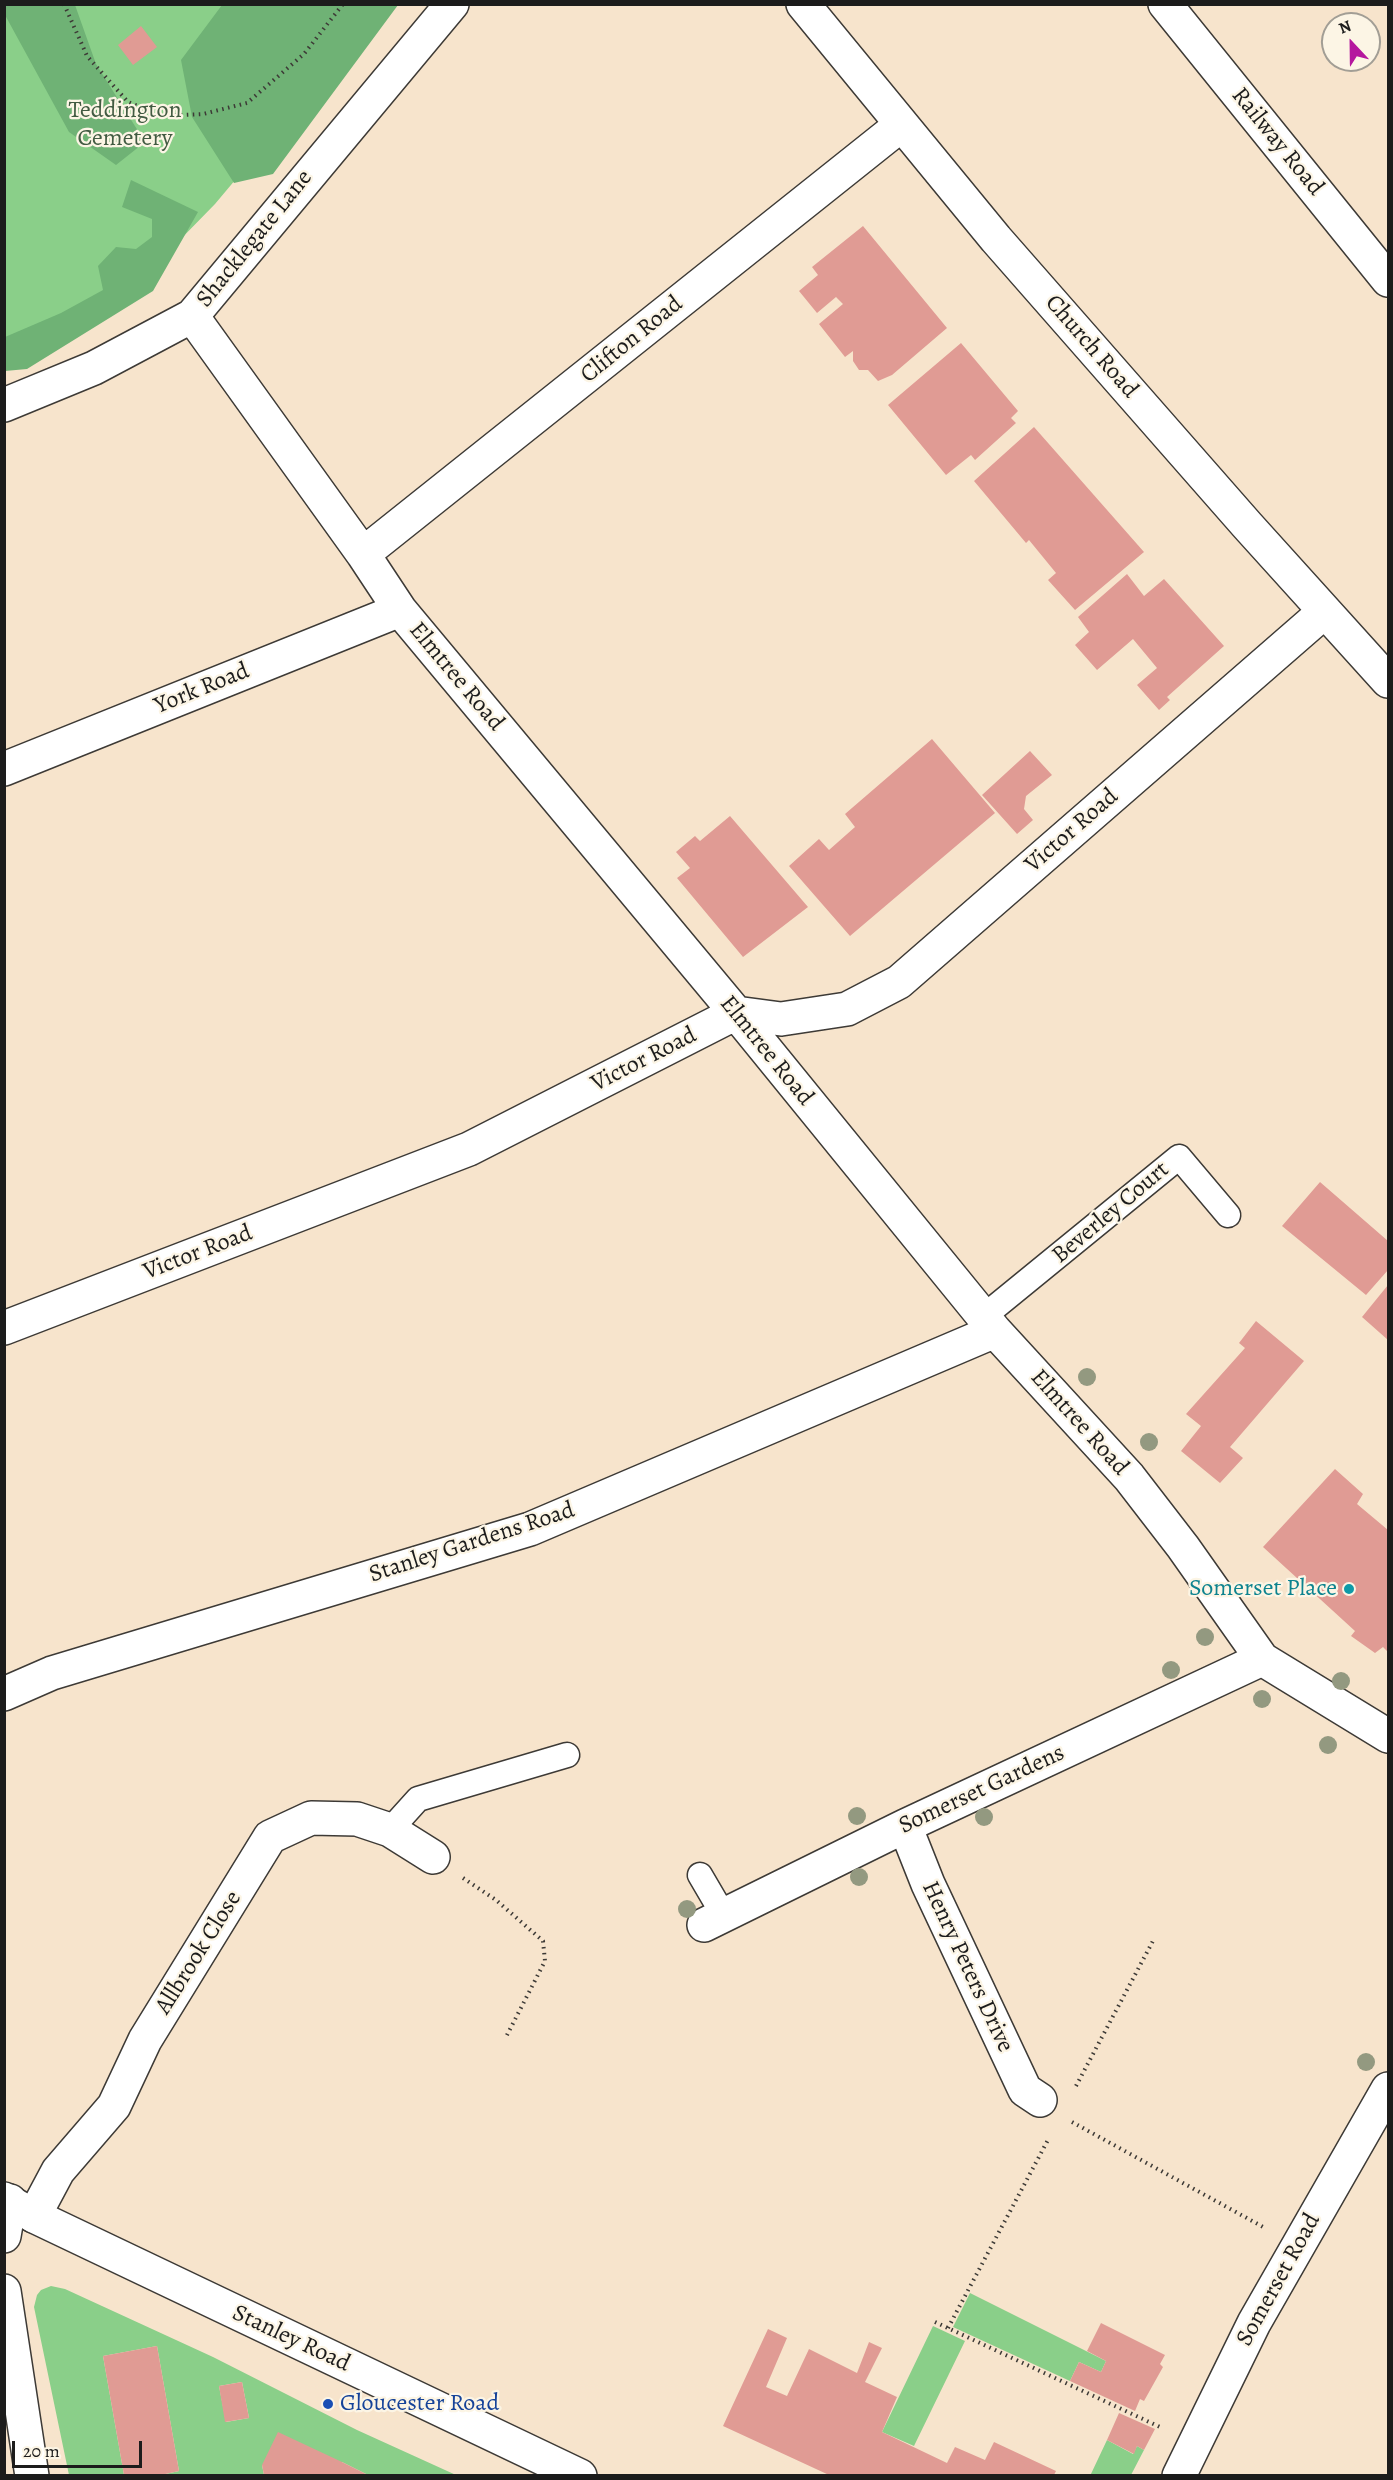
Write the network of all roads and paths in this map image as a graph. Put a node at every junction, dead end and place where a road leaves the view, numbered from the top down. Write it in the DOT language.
graph roads {
  1 [pos="64,4"];
  2 [pos="343,4"];
  3 [pos="452,4"];
  4 [pos="803,4"];
  5 [pos="1165,4"];
  6 [pos="901,125"];
  7 [pos="1389,280"];
  8 [pos="192,316"];
  9 [pos="4,405"];
  10 [pos="363,554"];
  11 [pos="400,610"];
  12 [pos="1324,612"];
  13 [pos="1389,681"];
  14 [pos="4,769"];
  15 [pos="736,1013"];
  16 [pos="1228,1215"];
  17 [pos="989,1324"];
  18 [pos="4,1328"];
  19 [pos="1262,1659"];
  20 [pos="4,1694"];
  21 [pos="1389,1736"];
  22 [pos="567,1755"];
  23 [pos="905,1826"];
  24 [pos="390,1830"];
  25 [pos="433,1857"];
  26 [pos="700,1875"];
  27 [pos="714,1921"];
  28 [pos="506,2037"];
  29 [pos="1389,2089"];
  30 [pos="1040,2100"];
  31 [pos="1071,2122"];
  32 [pos="16,2205"];
  33 [pos="4,2236"];
  34 [pos="1296,2245"];
  35 [pos="4,2291"];
  36 [pos="935,2322"];
  37 [pos="1194,2443"];
  38 [pos="32,2475"];
  39 [pos="580,2475"];
  40 [pos="1179,2475"];
  1 -- 2 [label="path"];
  3 -- 8 [label="street, Shacklegate Lane"];
  4 -- 6 [label="street, Church Road"];
  5 -- 7 [label="street, Railway Road"];
  6 -- 10 [label="street, Clifton Road"];
  6 -- 12 [label="street, Church Road"];
  8 -- 9 [label="street, Shacklegate Lane"];
  8 -- 10 [label="street, Elmtree Road"];
  10 -- 11 [label="street, Elmtree Road"];
  11 -- 14 [label="street, York Road"];
  11 -- 15 [label="street, Elmtree Road"];
  12 -- 13 [label="street, Church Road"];
  12 -- 15 [label="street, Victor Road"];
  15 -- 17 [label="street, Elmtree Road"];
  15 -- 18 [label="street, Victor Road"];
  16 -- 17 [label="lane, Beverley Court"];
  17 -- 19 [label="street, Elmtree Road"];
  17 -- 20 [label="street, Stanley Gardens Road"];
  19 -- 21 [label="street, Elmtree Road"];
  19 -- 23 [label="street, Somerset Gardens"];
  22 -- 24 [label="lane"];
  23 -- 27 [label="street, Somerset Gardens"];
  23 -- 30 [label="street, Henry Peters Drive"];
  24 -- 25 [label="street, Allbrook Close"];
  24 -- 32 [label="street, Allbrook Close"];
  25 -- 28 [label="path"];
  26 -- 27 [label="lane"];
  29 -- 34 [label="street, Somerset Road"];
  31 -- 34 [label="path"];
  32 -- 33 [label="street"];
  32 -- 39 [label="street, Stanley Road"];
  34 -- 37 [label="street, Somerset Road"];
  35 -- 38 [label="street"];
  36 -- 37 [label="path"];
  37 -- 40 [label="street, Somerset Road"];
}
